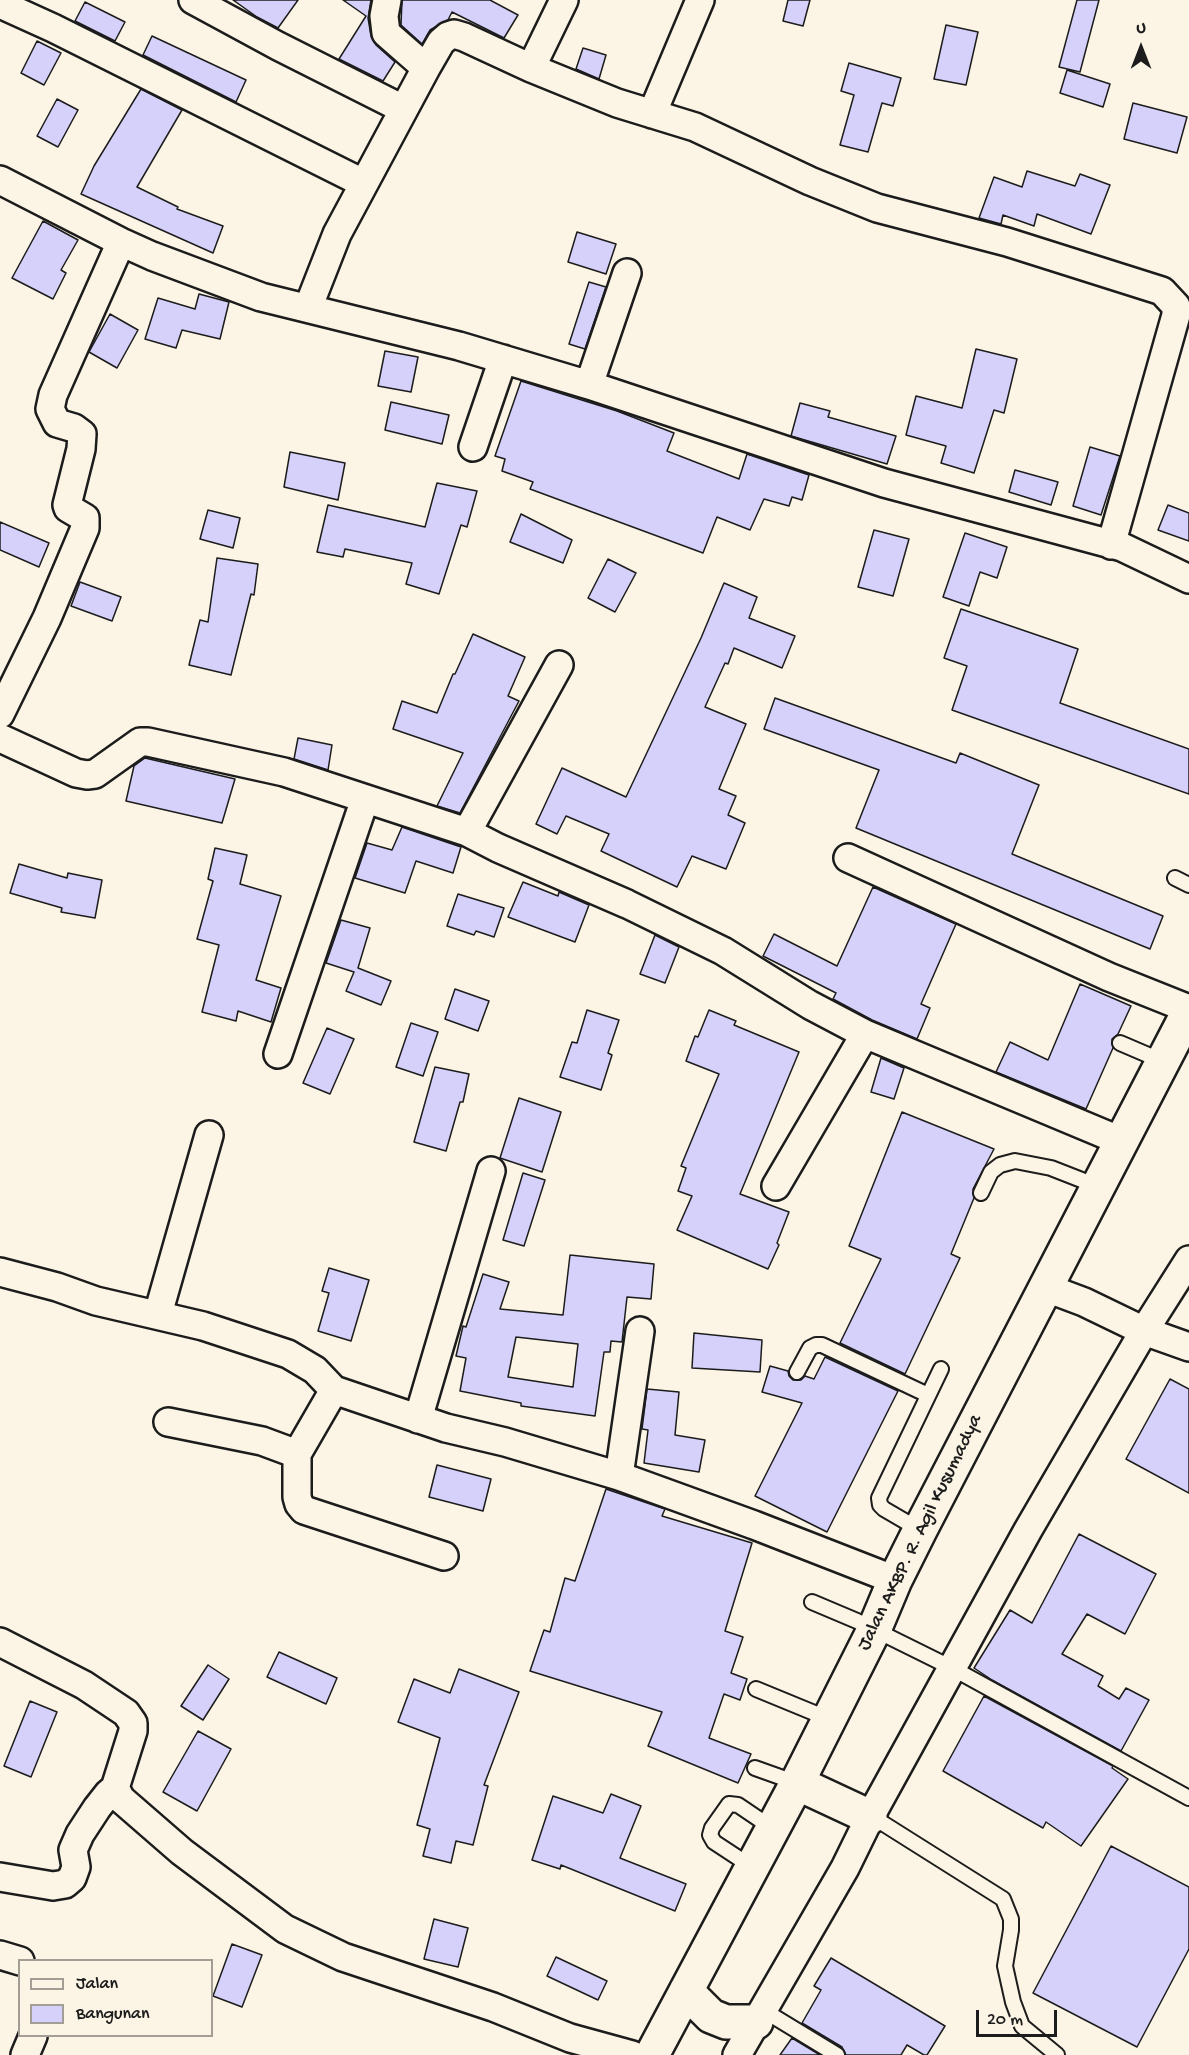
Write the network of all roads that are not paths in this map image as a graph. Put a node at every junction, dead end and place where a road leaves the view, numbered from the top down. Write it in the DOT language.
graph roads {
  1 [pos="193,0"];
  2 [pos="387,0"];
  3 [pos="564,0"];
  4 [pos="700,0"];
  5 [pos="0,4"];
  6 [pos="426,68"];
  7 [pos="531,68"];
  8 [pos="403,109"];
  9 [pos="652,114"];
  10 [pos="0,180"];
  11 [pos="363,183"];
  12 [pos="121,242"];
  13 [pos="627,273"];
  14 [pos="309,309"];
  15 [pos="503,359"];
  16 [pos="589,385"];
  17 [pos="473,447"];
  18 [pos="1111,545"];
  19 [pos="1189,579"];
  20 [pos="559,665"];
  21 [pos="0,714"];
  22 [pos="0,738"];
  23 [pos="365,799"];
  24 [pos="467,832"];
  25 [pos="848,858"];
  26 [pos="1175,878"];
  27 [pos="1189,885"];
  28 [pos="1189,1010"];
  29 [pos="865,1034"];
  30 [pos="1120,1043"];
  31 [pos="278,1054"];
  32 [pos="1162,1061"];
  33 [pos="209,1135"];
  34 [pos="1121,1141"];
  35 [pos="490,1171"];
  36 [pos="776,1186"];
  37 [pos="1097,1186"];
  38 [pos="981,1193"];
  39 [pos="1189,1260"];
  40 [pos="1,1277"];
  41 [pos="1044,1287"];
  42 [pos="158,1314"];
  43 [pos="640,1331"];
  44 [pos="1144,1331"];
  45 [pos="1189,1347"];
  46 [pos="941,1369"];
  47 [pos="797,1372"];
  48 [pos="334,1390"];
  49 [pos="928,1395"];
  50 [pos="418,1419"];
  51 [pos="168,1422"];
  52 [pos="297,1454"];
  53 [pos="619,1476"];
  54 [pos="920,1530"];
  55 [pos="444,1556"];
  56 [pos="895,1580"];
  57 [pos="812,1602"];
  58 [pos="874,1630"];
  59 [pos="0,1642"];
  60 [pos="952,1668"];
  61 [pos="756,1689"];
  62 [pos="829,1719"];
  63 [pos="755,1768"];
  64 [pos="796,1783"];
  65 [pos="115,1788"];
  66 [pos="1189,1798"];
  67 [pos="870,1817"];
  68 [pos="772,1827"];
  69 [pos="752,1867"];
  70 [pos="0,1877"];
  71 [pos="0,1955"];
  72 [pos="18,1960"];
  73 [pos="686,1991"];
  74 [pos="760,2016"];
  75 [pos="33,2037"];
  76 [pos="25,2055"];
  77 [pos="632,2055"];
  78 [pos="652,2055"];
  79 [pos="737,2055"];
  80 [pos="837,2055"];
  81 [pos="1057,2055"];
  1 -- 8 [label="street"];
  2 -- 6 [label="street"];
  3 -- 7 [label="street"];
  4 -- 9 [label="street"];
  5 -- 11 [label="street"];
  6 -- 7 [label="street"];
  6 -- 8 [label="street"];
  7 -- 9 [label="street"];
  8 -- 11 [label="street"];
  9 -- 18 [label="street"];
  10 -- 12 [label="street"];
  11 -- 14 [label="street"];
  12 -- 14 [label="street"];
  12 -- 21 [label="street"];
  13 -- 16 [label="street"];
  14 -- 15 [label="street"];
  15 -- 16 [label="street"];
  15 -- 17 [label="street"];
  16 -- 18 [label="street"];
  18 -- 19 [label="street"];
  20 -- 24 [label="street"];
  22 -- 23 [label="street"];
  23 -- 24 [label="street"];
  23 -- 31 [label="street"];
  24 -- 29 [label="street"];
  25 -- 28 [label="street"];
  26 -- 27 [label="lane"];
  28 -- 32 [label="main road, Jalan AKBP. R. Agil Kusumadya"];
  29 -- 34 [label="street"];
  29 -- 36 [label="street"];
  30 -- 32 [label="lane"];
  32 -- 34 [label="main road, Jalan AKBP. R. Agil Kusumadya"];
  33 -- 42 [label="street"];
  34 -- 37 [label="main road, Jalan AKBP. R. Agil Kusumadya"];
  35 -- 50 [label="street"];
  37 -- 38 [label="lane"];
  37 -- 41 [label="main road, Jalan AKBP. R. Agil Kusumadya"];
  39 -- 44 [label="street"];
  40 -- 42 [label="street"];
  41 -- 44 [label="street"];
  41 -- 54 [label="main road, Jalan AKBP. R. Agil Kusumadya"];
  42 -- 48 [label="street"];
  43 -- 53 [label="street"];
  44 -- 45 [label="street"];
  44 -- 60 [label="street"];
  46 -- 49 [label="lane"];
  47 -- 49 [label="lane"];
  48 -- 50 [label="street"];
  48 -- 52 [label="street"];
  49 -- 54 [label="lane"];
  50 -- 53 [label="street"];
  51 -- 52 [label="street"];
  52 -- 55 [label="street"];
  53 -- 56 [label="street"];
  54 -- 56 [label="main road, Jalan AKBP. R. Agil Kusumadya"];
  56 -- 58 [label="main road, Jalan AKBP. R. Agil Kusumadya"];
  57 -- 58 [label="lane"];
  58 -- 60 [label="lane"];
  58 -- 62 [label="main road, Jalan AKBP. R. Agil Kusumadya"];
  59 -- 65 [label="street"];
  60 -- 66 [label="lane"];
  60 -- 67 [label="street"];
  61 -- 62 [label="lane"];
  62 -- 64 [label="main road, Jalan AKBP. R. Agil Kusumadya"];
  63 -- 64 [label="lane"];
  64 -- 67 [label="main road"];
  64 -- 68 [label="main road, Jalan AKBP. R. Agil Kusumadya"];
  65 -- 70 [label="street"];
  65 -- 77 [label="street"];
  67 -- 74 [label="street"];
  67 -- 81 [label="lane"];
  68 -- 69 [label="main road, Jalan AKBP. R. Agil Kusumadya"];
  68 -- 69 [label="lane"];
  69 -- 73 [label="main road, Jalan AKBP. R. Agil Kusumadya"];
  71 -- 72 [label="street"];
  73 -- 74 [label="main road"];
  73 -- 78 [label="main road, Jalan AKBP. R. Agil Kusumadya"];
  74 -- 79 [label="street"];
  74 -- 80 [label="lane"];
  75 -- 76 [label="street"];
}
